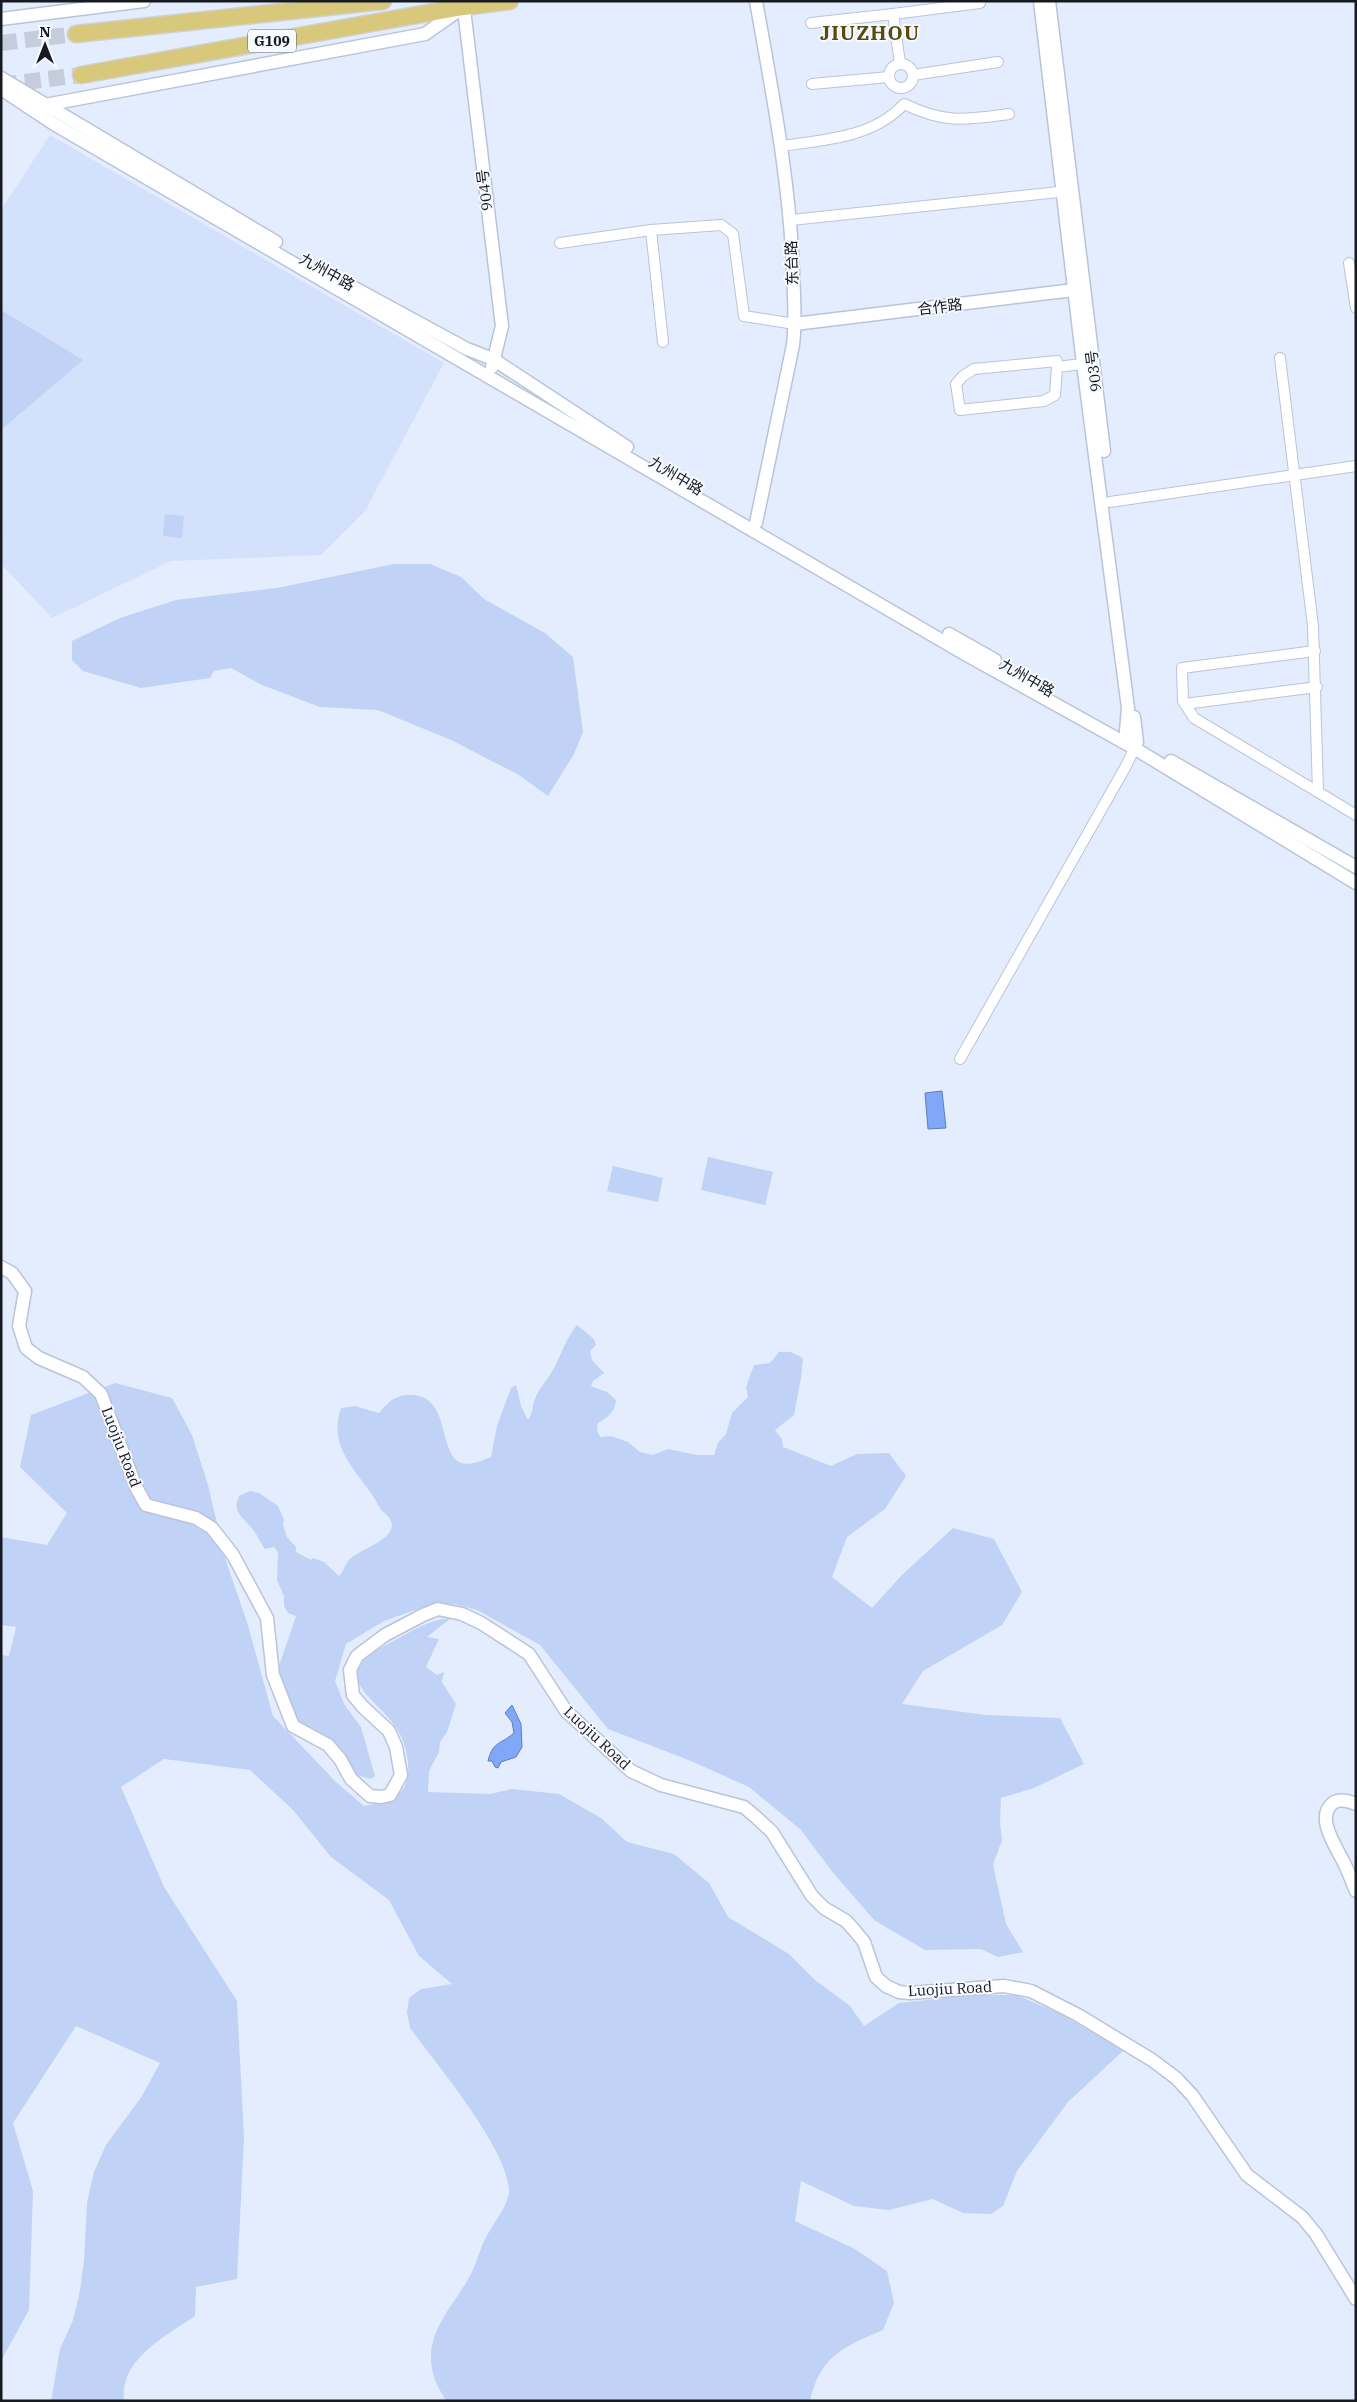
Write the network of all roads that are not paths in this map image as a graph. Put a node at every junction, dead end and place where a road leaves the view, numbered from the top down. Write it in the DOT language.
graph roads {
  1 [pos="144,1"];
  2 [pos="383,1"];
  3 [pos="510,1"];
  4 [pos="756,1"];
  5 [pos="1040,1"];
  6 [pos="1049,1"];
  7 [pos="980,3"];
  8 [pos="458,6"];
  9 [pos="893,14"];
  10 [pos="1,19"];
  11 [pos="811,24"];
  12 [pos="76,34"];
  13 [pos="998,62"];
  14 [pos="900,63"];
  15 [pos="914,74"];
  16 [pos="81,75"];
  17 [pos="889,77"];
  18 [pos="1,78"];
  19 [pos="812,84"];
  20 [pos="902,88"];
  21 [pos="1,89"];
  22 [pos="904,104"];
  23 [pos="41,109"];
  24 [pos="1009,114"];
  25 [pos="781,146"];
  26 [pos="1068,191"];
  27 [pos="791,220"];
  28 [pos="651,230"];
  29 [pos="560,243"];
  30 [pos="1349,262"];
  31 [pos="1080,290"];
  32 [pos="1356,308"];
  33 [pos="795,324"];
  34 [pos="663,342"];
  35 [pos="489,358"];
  36 [pos="1280,358"];
  37 [pos="1088,363"];
  38 [pos="1057,367"];
  39 [pos="488,375"];
  40 [pos="1356,466"];
  41 [pos="1295,475"];
  42 [pos="1110,502"];
  43 [pos="756,523"];
  44 [pos="1315,651"];
  45 [pos="1317,686"];
  46 [pos="1185,704"];
  47 [pos="1131,742"];
  48 [pos="1318,792"];
  49 [pos="1356,815"];
  50 [pos="1356,867"];
  51 [pos="1356,883"];
  52 [pos="960,1059"];
  53 [pos="1,1267"];
  54 [pos="1356,1804"];
  55 [pos="1356,1891"];
  56 [pos="1356,2299"];
  1 -- 10 [label="street"];
  2 -- 12 [label="highway, G109"];
  3 -- 8 [label="highway, G109"];
  4 -- 25 [label="street, 东台路"];
  5 -- 26 [label="street"];
  6 -- 26 [label="street, 903号"];
  7 -- 9 [label="street"];
  8 -- 16 [label="highway, G109"];
  8 -- 23 [label="street"];
  8 -- 35 [label="street, 904号"];
  9 -- 11 [label="street"];
  9 -- 14 [label="street"];
  13 -- 15 [label="street"];
  14 -- 15 [label="street"];
  14 -- 17 [label="street"];
  15 -- 20 [label="street"];
  17 -- 19 [label="street"];
  17 -- 20 [label="street"];
  18 -- 23 [label="street, 九州中路"];
  20 -- 22 [label="street"];
  21 -- 23 [label="street"];
  22 -- 24 [label="street"];
  22 -- 25 [label="street"];
  23 -- 35 [label="street, 九州中路"];
  23 -- 39 [label="street"];
  25 -- 27 [label="street, 东台路"];
  26 -- 27 [label="street"];
  26 -- 31 [label="street, 903号"];
  27 -- 33 [label="street, 东台路"];
  28 -- 29 [label="street"];
  28 -- 33 [label="street"];
  28 -- 34 [label="street"];
  30 -- 32 [label="street"];
  31 -- 33 [label="street, 合作路"];
  31 -- 37 [label="street, 903号"];
  33 -- 43 [label="street, 东台路"];
  35 -- 39 [label="street, 904号"];
  35 -- 43 [label="street, 九州中路"];
  36 -- 41 [label="street"];
  37 -- 38 [label="street"];
  37 -- 42 [label="street, 903号"];
  37 -- 47 [label="street"];
  38 -- 38 [label="street"];
  39 -- 47 [label="street"];
  40 -- 41 [label="street"];
  41 -- 42 [label="street"];
  41 -- 44 [label="street"];
  42 -- 47 [label="street, 903号"];
  43 -- 47 [label="street, 九州中路"];
  44 -- 45 [label="street"];
  44 -- 46 [label="street"];
  45 -- 46 [label="street"];
  45 -- 48 [label="street"];
  46 -- 48 [label="street"];
  47 -- 50 [label="street, 九州中路"];
  47 -- 51 [label="street"];
  47 -- 52 [label="street"];
  48 -- 49 [label="street"];
  53 -- 56 [label="street, Luojiu Road"];
  54 -- 55 [label="street"];
}
